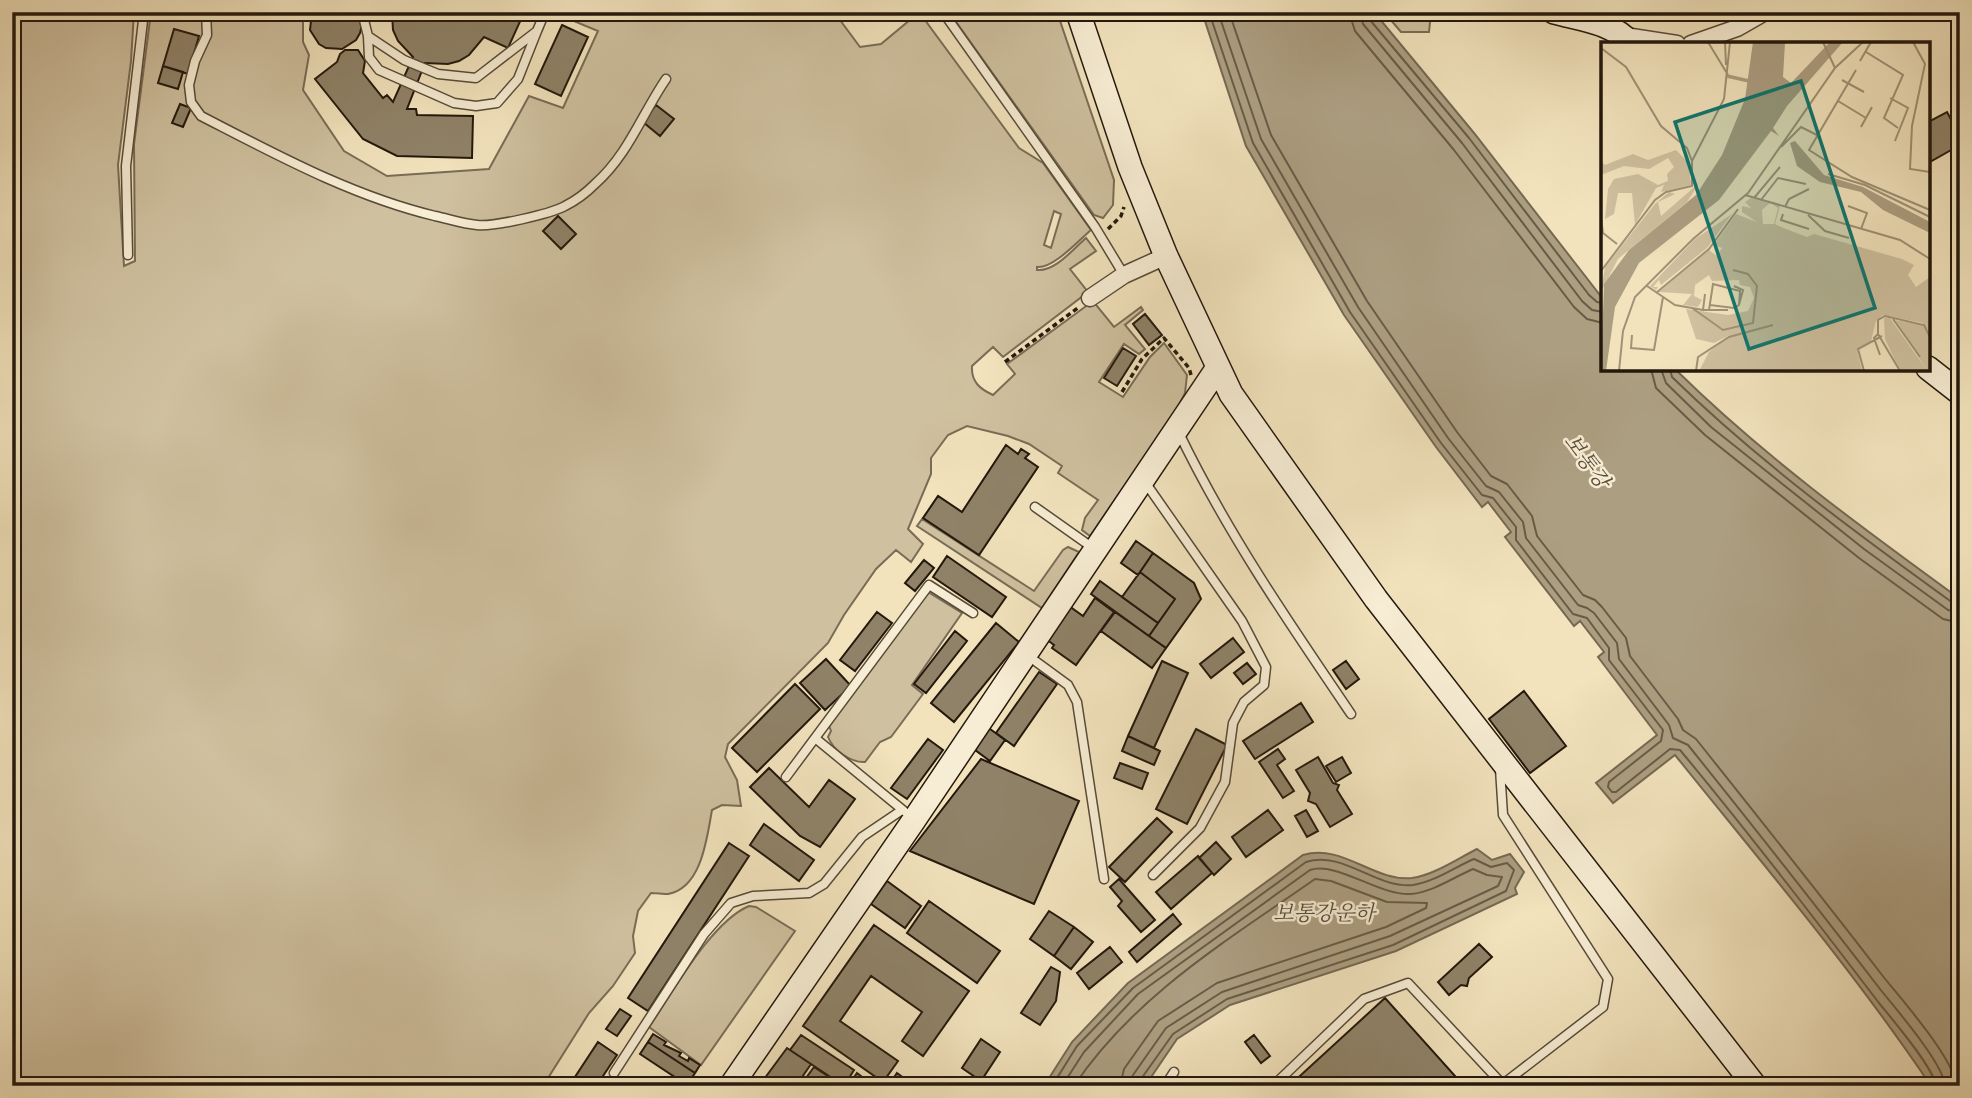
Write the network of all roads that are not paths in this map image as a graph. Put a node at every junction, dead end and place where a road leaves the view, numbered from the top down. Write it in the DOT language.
graph roads {
  1 [pos="144,12"];
  2 [pos="206,12"];
  3 [pos="362,12"];
  4 [pos="545,12"];
  5 [pos="943,12"];
  6 [pos="1078,12"];
  7 [pos="1554,12"];
  8 [pos="1765,12"];
  9 [pos="537,31"];
  10 [pos="368,37"];
  11 [pos="1628,40"];
  12 [pos="1653,42"];
  13 [pos="1696,42"];
  14 [pos="666,79"];
  15 [pos="128,256"];
  16 [pos="1166,256"];
  17 [pos="1124,275"];
  18 [pos="1090,298"];
  19 [pos="1217,369"];
  20 [pos="1930,370"];
  21 [pos="1960,393"];
  22 [pos="1177,429"];
  23 [pos="1143,479"];
  24 [pos="1035,507"];
  25 [pos="1095,550"];
  26 [pos="973,613"];
  27 [pos="1025,653"];
  28 [pos="1351,714"];
  29 [pos="815,738"];
  30 [pos="1499,756"];
  31 [pos="786,778"];
  32 [pos="908,815"];
  33 [pos="1153,875"];
  34 [pos="1104,879"];
  35 [pos="1174,1072"];
  36 [pos="614,1073"];
  37 [pos="1503,1085"];
  38 [pos="732,1086"];
  39 [pos="1165,1086"];
  40 [pos="1273,1086"];
  41 [pos="1755,1086"];
  1 -- 15 [label="lane"];
  2 -- 14 [label="lane"];
  3 -- 10 [label="lane"];
  4 -- 9 [label="lane"];
  5 -- 17 [label="lane"];
  6 -- 16 [label="main road"];
  7 -- 11 [label="main road"];
  8 -- 13 [label="street"];
  9 -- 10 [label="lane"];
  9 -- 10 [label="lane"];
  11 -- 12 [label="street"];
  16 -- 17 [label="street"];
  16 -- 19 [label="main road"];
  17 -- 18 [label="street"];
  19 -- 22 [label="main road"];
  19 -- 30 [label="main road"];
  20 -- 21 [label="main road"];
  22 -- 23 [label="main road"];
  22 -- 28 [label="lane"];
  23 -- 25 [label="main road"];
  23 -- 33 [label="lane"];
  24 -- 25 [label="lane"];
  25 -- 27 [label="main road"];
  26 -- 29 [label="lane"];
  27 -- 32 [label="main road"];
  27 -- 34 [label="lane"];
  29 -- 31 [label="lane"];
  29 -- 32 [label="lane"];
  30 -- 37 [label="lane"];
  30 -- 41 [label="main road"];
  32 -- 36 [label="lane"];
  32 -- 38 [label="main road"];
  35 -- 39 [label="lane"];
  37 -- 40 [label="lane"];
}
